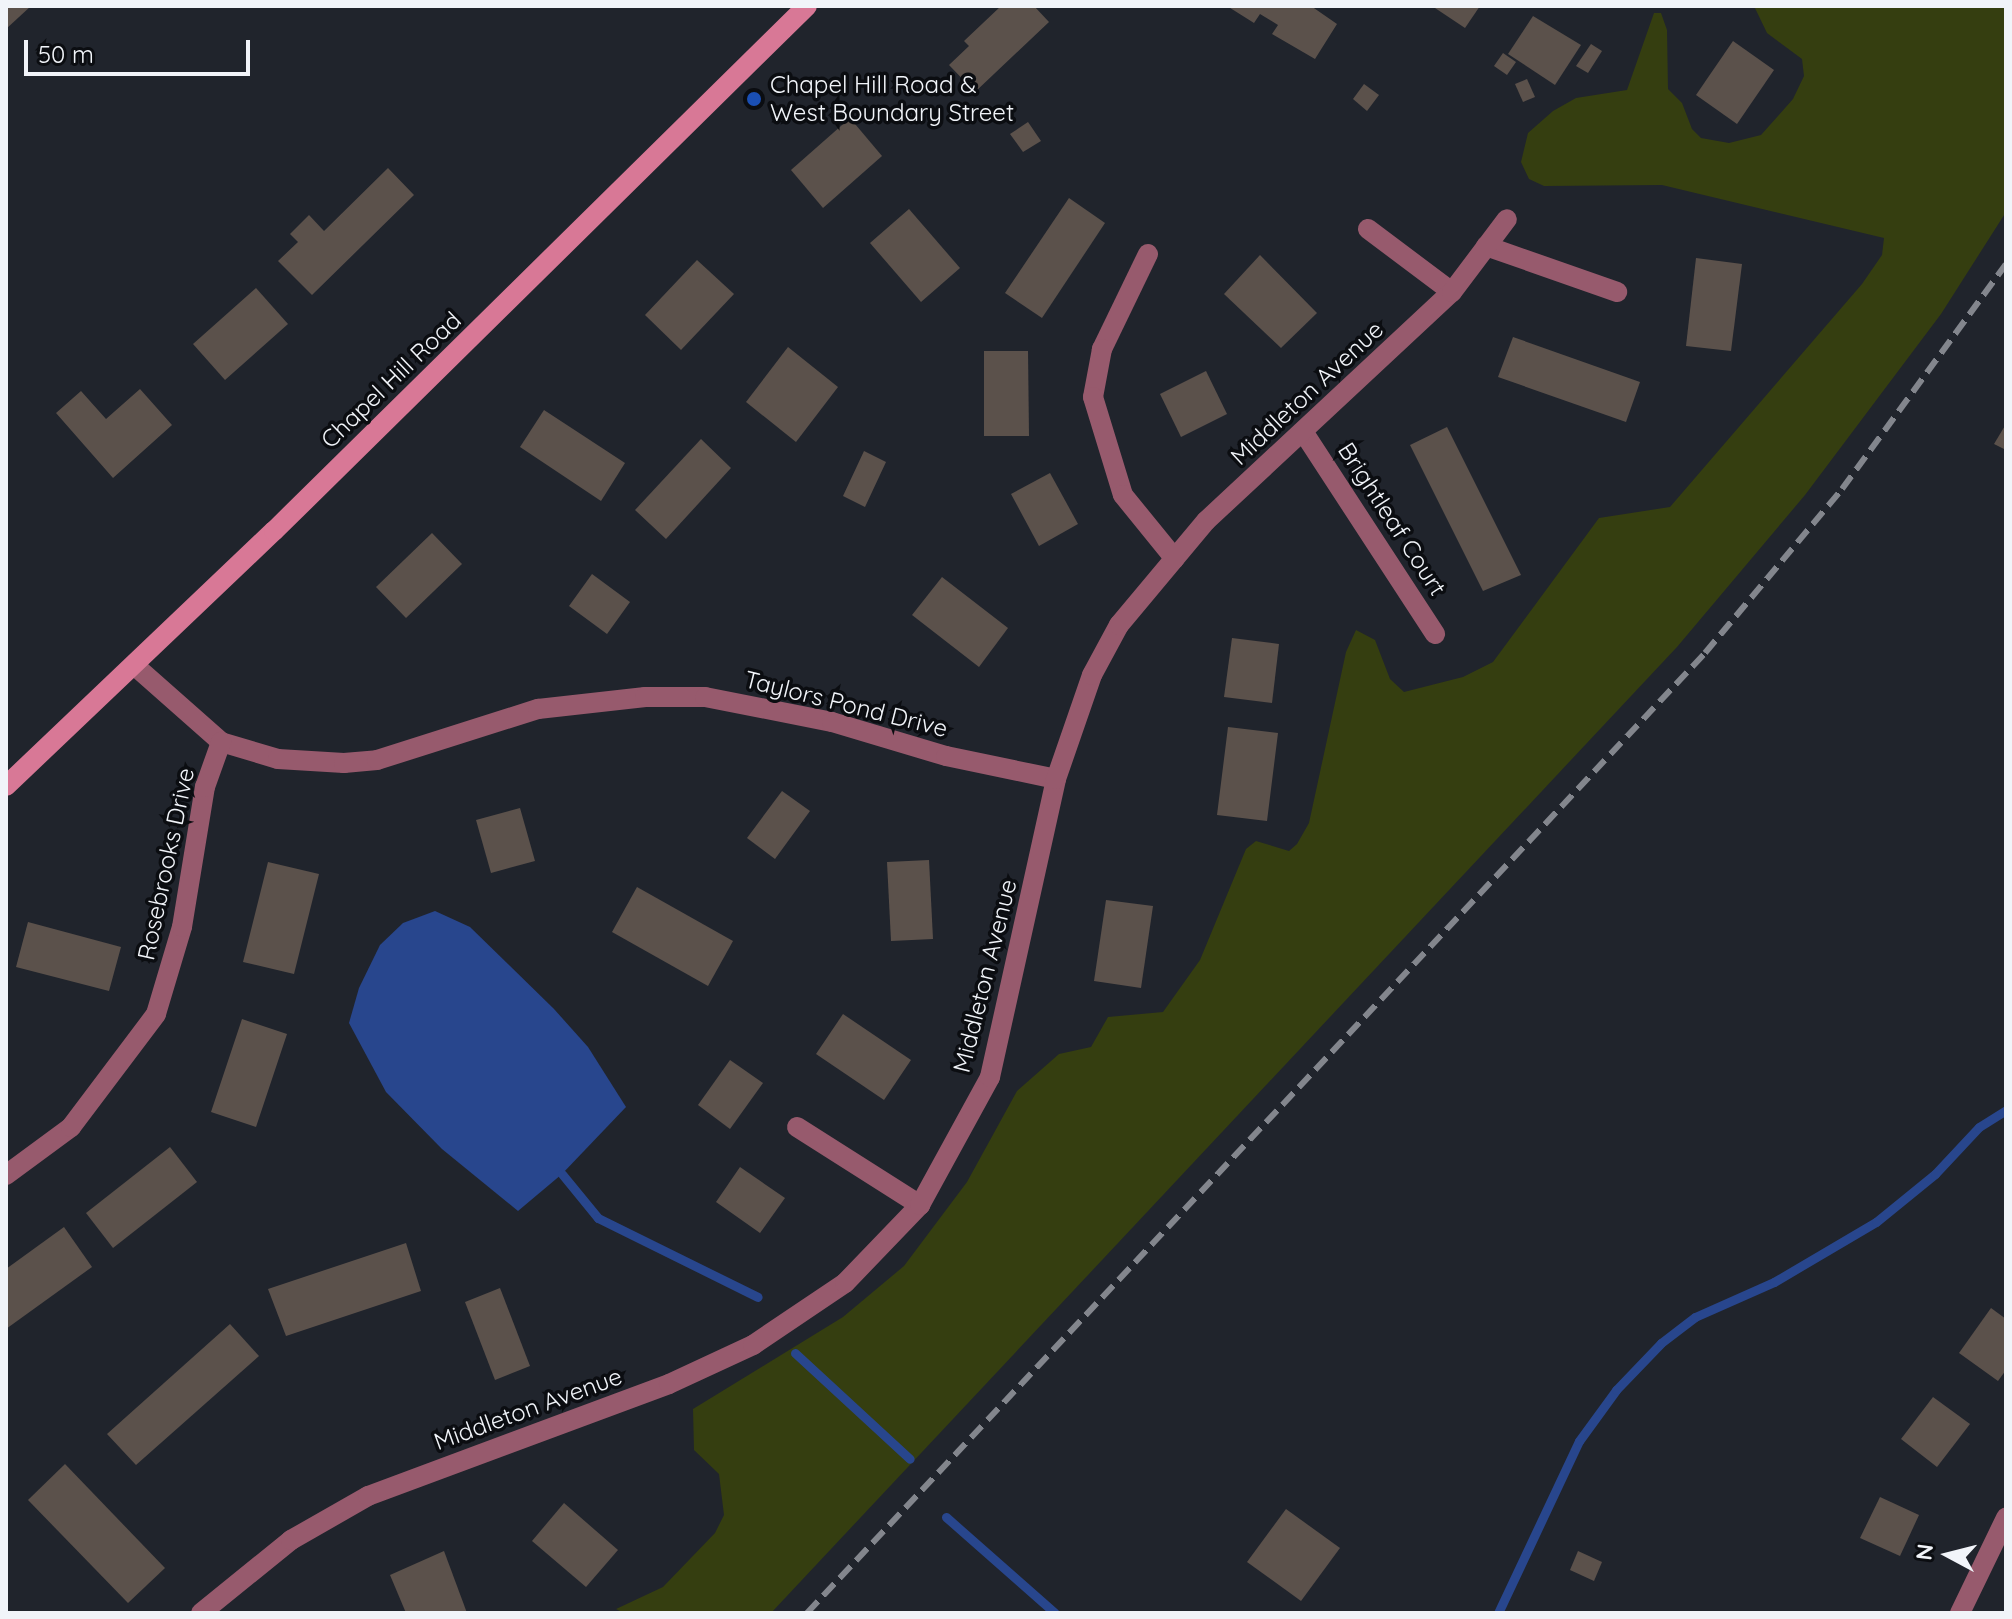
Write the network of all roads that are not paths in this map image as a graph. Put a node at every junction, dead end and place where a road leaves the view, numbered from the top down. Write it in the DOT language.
graph roads {
  1 [pos="807,6"];
  2 [pos="1507,219"];
  3 [pos="1368,229"];
  4 [pos="1486,246"];
  5 [pos="1148,254"];
  6 [pos="1452,292"];
  7 [pos="1617,292"];
  8 [pos="1304,433"];
  9 [pos="1175,559"];
  10 [pos="1435,634"];
  11 [pos="134,665"];
  12 [pos="221,742"];
  13 [pos="1056,779"];
  14 [pos="6,786"];
  15 [pos="797,1127"];
  16 [pos="6,1175"];
  17 [pos="920,1205"];
  18 [pos="2006,1518"];
  19 [pos="201,1613"];
  20 [pos="1960,1613"];
  1 -- 11 [label="main road, Chapel Hill Road"];
  2 -- 4 [label="street, Middleton Avenue"];
  3 -- 6 [label="street"];
  4 -- 6 [label="street, Middleton Avenue"];
  4 -- 7 [label="street"];
  5 -- 9 [label="street"];
  6 -- 8 [label="street, Middleton Avenue"];
  8 -- 9 [label="street, Middleton Avenue"];
  8 -- 10 [label="street, Brightleaf Court"];
  9 -- 13 [label="street, Middleton Avenue"];
  11 -- 12 [label="street, Taylors Pond Drive"];
  11 -- 14 [label="main road, Chapel Hill Road"];
  12 -- 13 [label="street, Taylors Pond Drive"];
  12 -- 16 [label="street, Rosebrooks Drive"];
  13 -- 17 [label="street, Middleton Avenue"];
  15 -- 17 [label="street"];
  17 -- 19 [label="street, Middleton Avenue"];
  18 -- 20 [label="street"];
}
